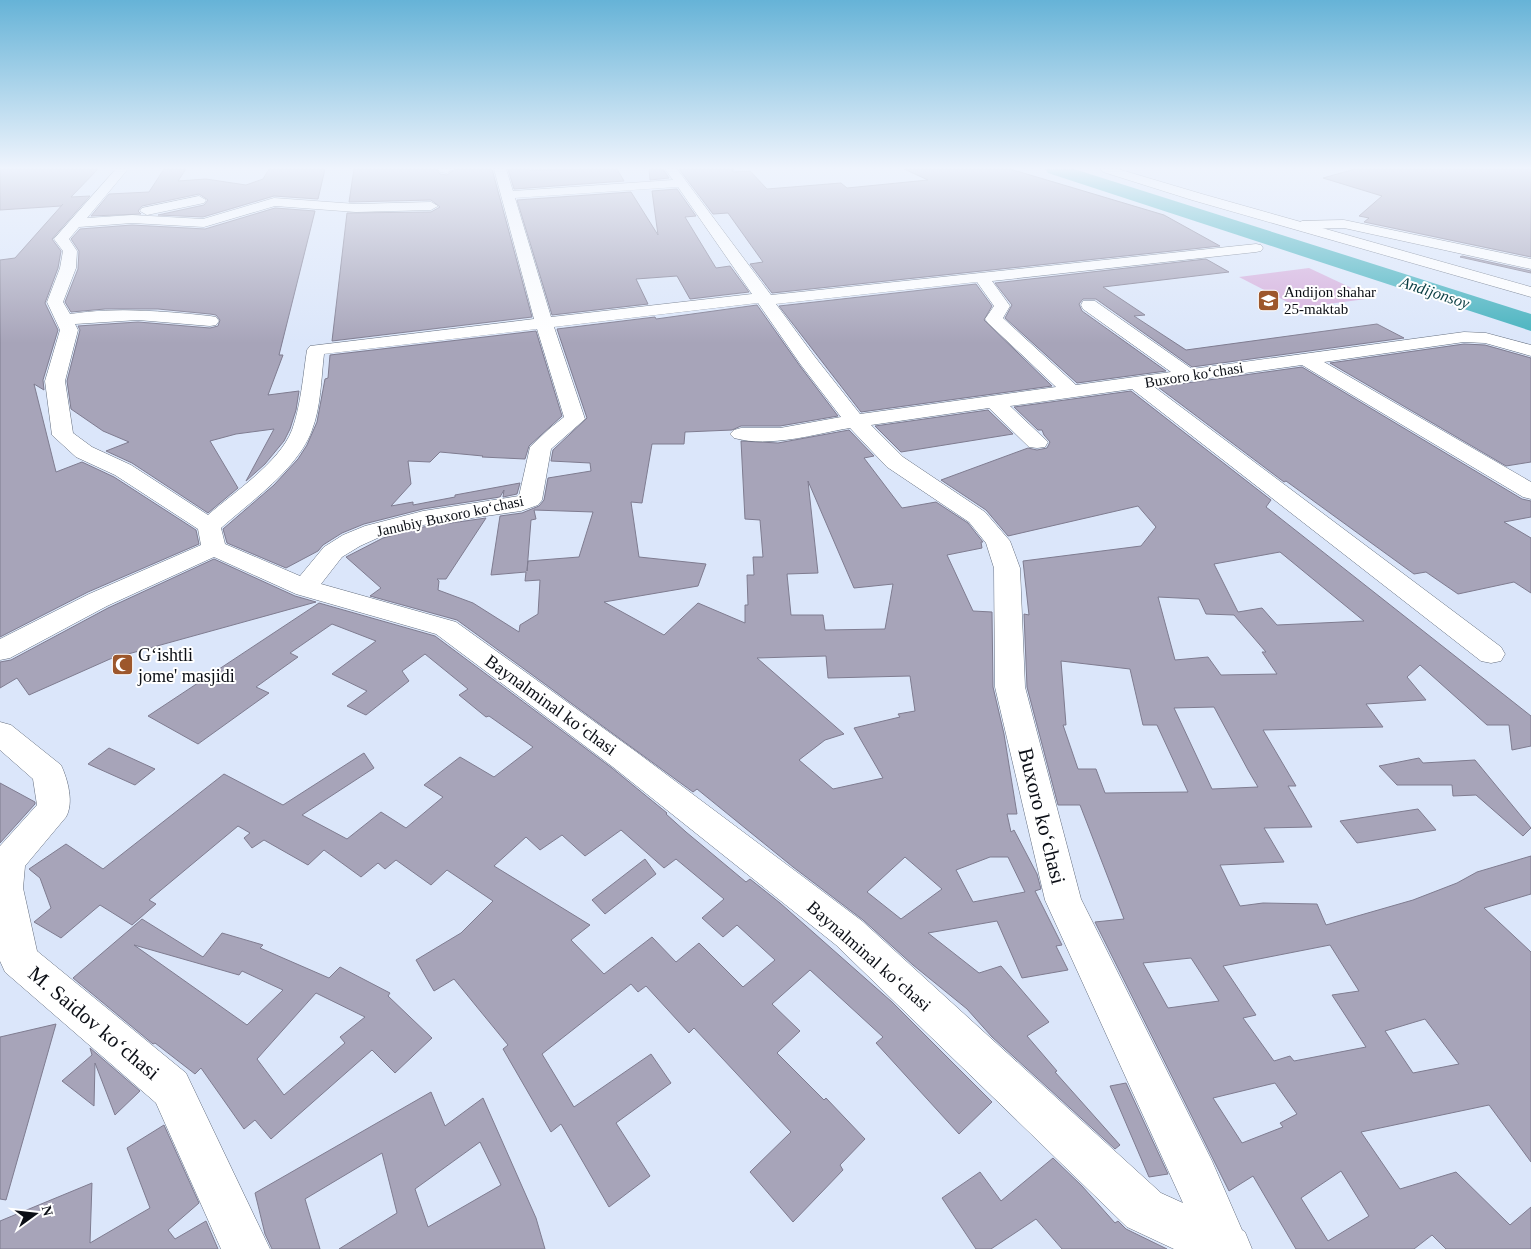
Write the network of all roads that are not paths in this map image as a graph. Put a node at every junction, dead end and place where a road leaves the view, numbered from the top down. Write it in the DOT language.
graph roads {
  1 [pos="71,227"];
  2 [pos="516,227"];
  3 [pos="712,227"];
  4 [pos="1310,227"];
  5 [pos="1359,227"];
  6 [pos="1256,248"];
  7 [pos="1531,264"];
  8 [pos="981,276"];
  9 [pos="1531,292"];
  10 [pos="765,299"];
  11 [pos="1089,305"];
  12 [pos="66,320"];
  13 [pos="210,320"];
  14 [pos="544,323"];
  15 [pos="1531,351"];
  16 [pos="1304,358"];
  17 [pos="1190,376"];
  18 [pos="1137,383"];
  19 [pos="1070,390"];
  20 [pos="993,401"];
  21 [pos="855,421"];
  22 [pos="741,434"];
  23 [pos="1036,442"];
  24 [pos="1531,492"];
  25 [pos="211,537"];
  26 [pos="305,588"];
  27 [pos="0,651"];
  28 [pos="1490,654"];
  29 [pos="0,733"];
  30 [pos="1226,1247"];
  31 [pos="246,1249"];
  1 -- 12 [label="street, Baynalminal koʻchasi"];
  2 -- 14 [label="street, Janubiy Buxoro koʻchasi"];
  3 -- 10 [label="street, Buxoro koʻchasi"];
  4 -- 9 [label="street"];
  5 -- 7 [label="street"];
  6 -- 8 [label="street"];
  8 -- 10 [label="street"];
  8 -- 19 [label="street"];
  10 -- 14 [label="street"];
  10 -- 21 [label="street, Buxoro koʻchasi"];
  11 -- 17 [label="street"];
  12 -- 13 [label="street"];
  12 -- 25 [label="street, Baynalminal koʻchasi"];
  14 -- 25 [label="street"];
  14 -- 26 [label="street, Janubiy Buxoro koʻchasi"];
  15 -- 16 [label="street, Buxoro koʻchasi"];
  16 -- 17 [label="street, Buxoro koʻchasi"];
  16 -- 24 [label="street"];
  17 -- 18 [label="street, Buxoro koʻchasi"];
  18 -- 19 [label="street, Buxoro koʻchasi"];
  18 -- 28 [label="street"];
  19 -- 20 [label="street, Buxoro koʻchasi"];
  20 -- 21 [label="street, Buxoro koʻchasi"];
  20 -- 23 [label="street"];
  21 -- 22 [label="street"];
  21 -- 30 [label="street, Buxoro koʻchasi"];
  25 -- 26 [label="street, Baynalminal koʻchasi"];
  25 -- 27 [label="street"];
  26 -- 30 [label="street, Baynalminal koʻchasi"];
  29 -- 31 [label="street, M. Saidov koʻchasi"];
}
